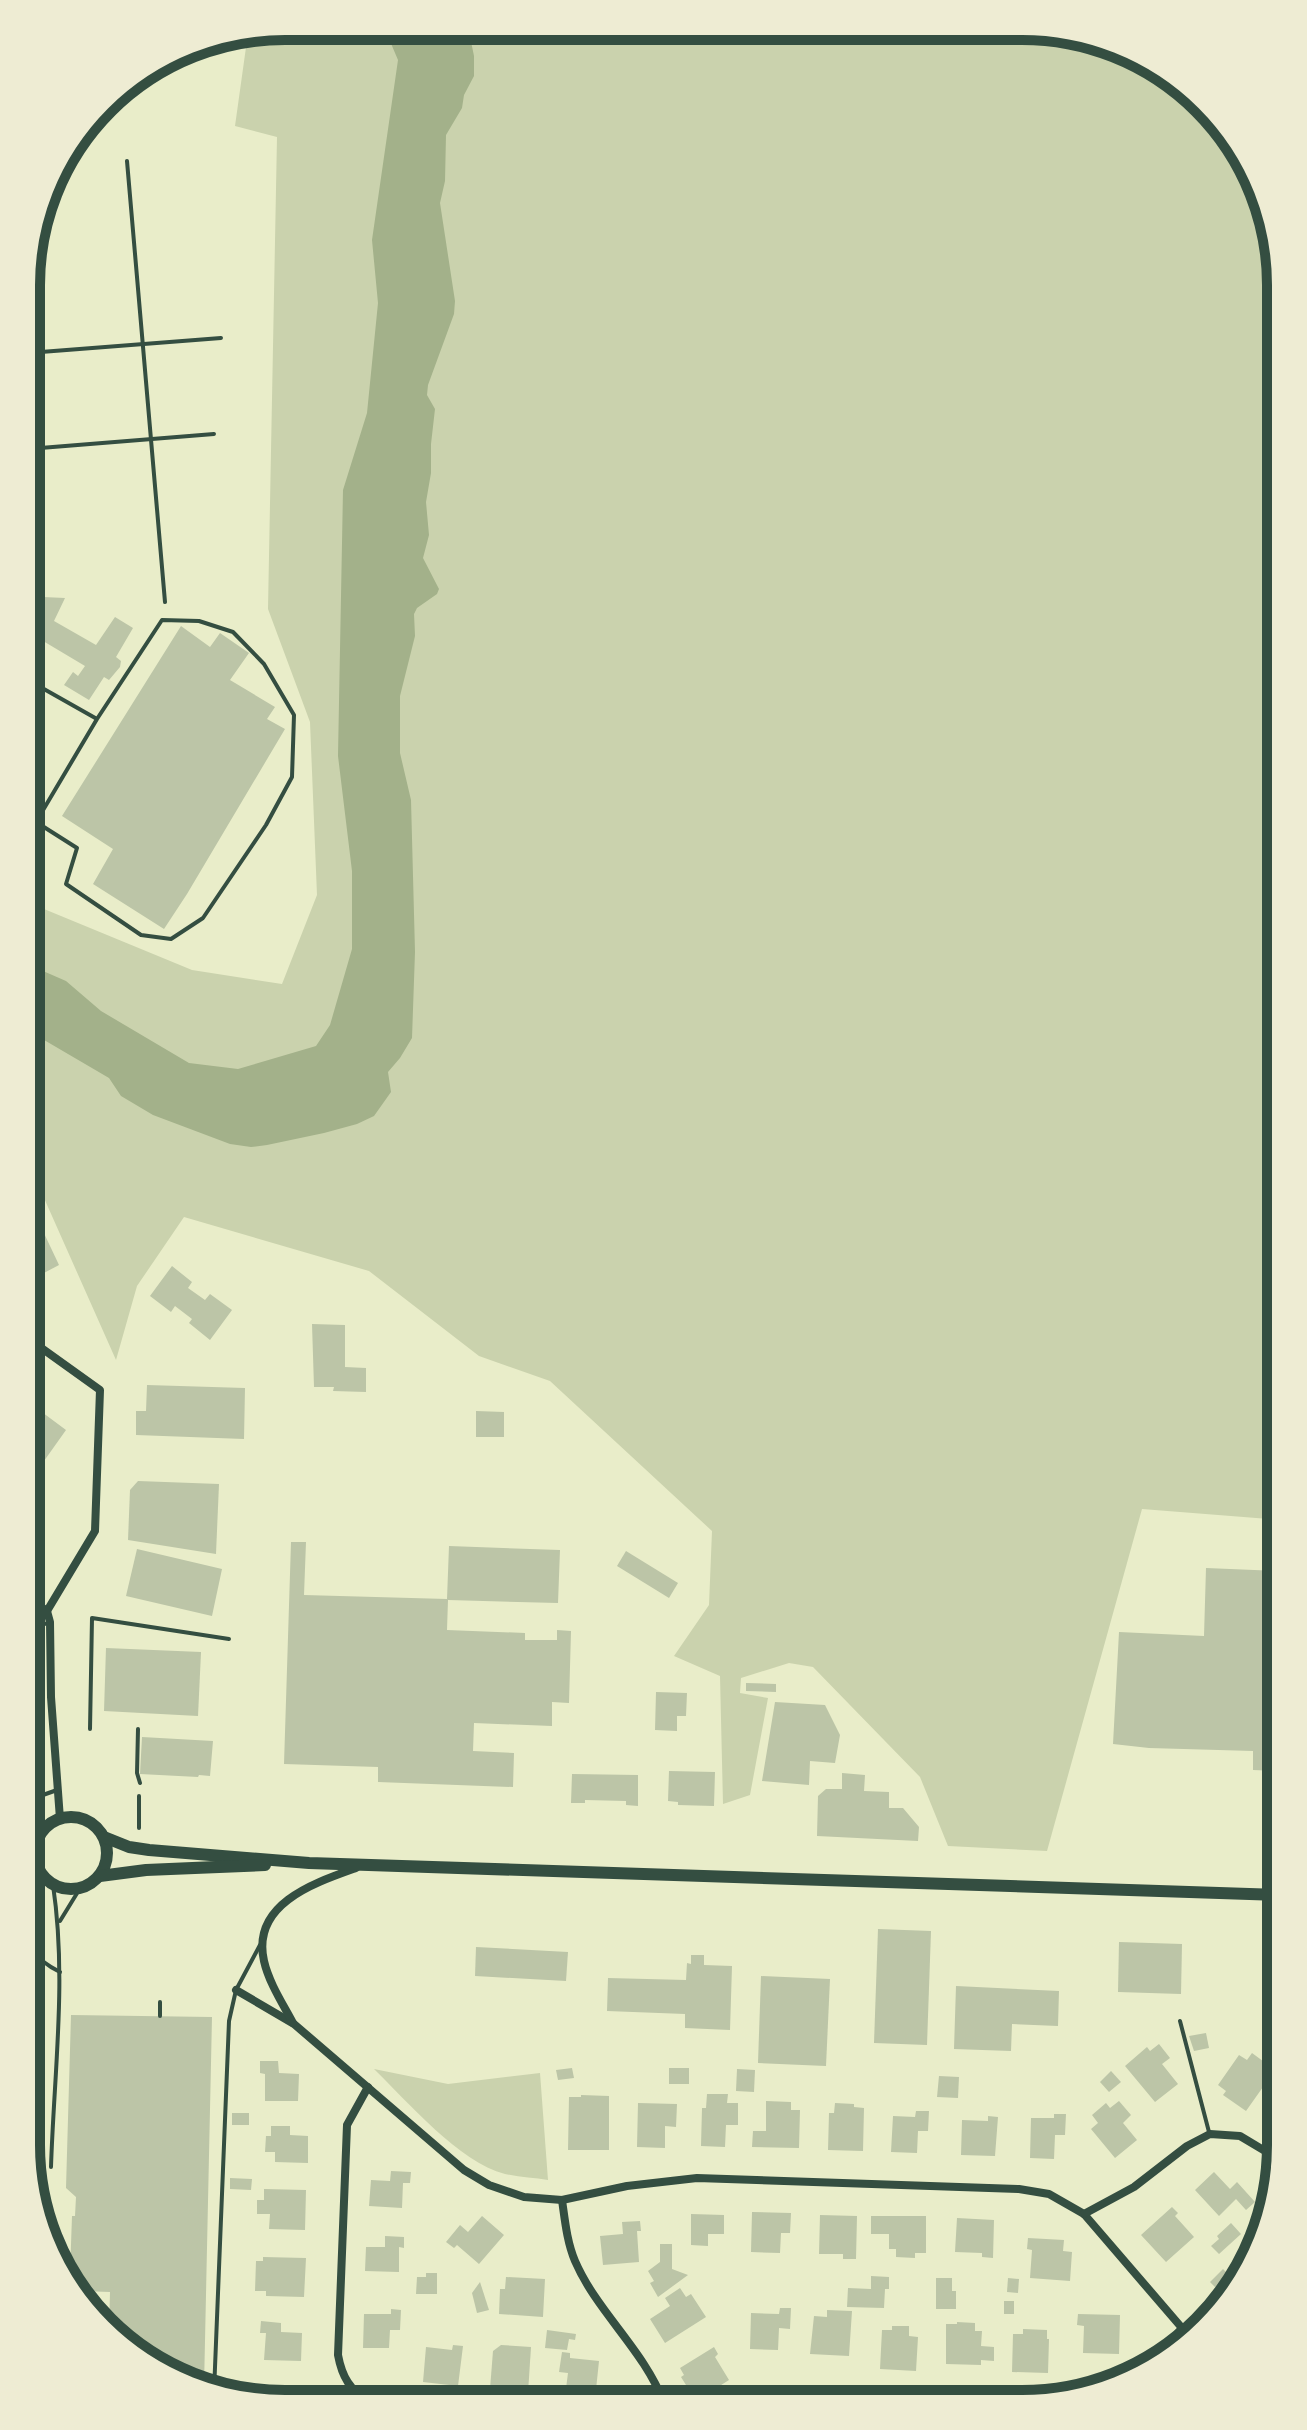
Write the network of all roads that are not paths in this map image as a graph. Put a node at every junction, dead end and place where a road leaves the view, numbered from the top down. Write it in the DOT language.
graph roads {
  1 [pos="40,687"];
  2 [pos="97,719"];
  3 [pos="40,815"];
  4 [pos="40,825"];
  5 [pos="40,1347"];
  6 [pos="40,1606"];
  7 [pos="47,1611"];
  8 [pos="50,1622"];
  9 [pos="40,1626"];
  10 [pos="229,1639"];
  11 [pos="90,1729"];
  12 [pos="57,1790"];
  13 [pos="40,1796"];
  14 [pos="60,1819"];
  15 [pos="43,1830"];
  16 [pos="40,1831"];
  17 [pos="40,1837"];
  18 [pos="104,1837"];
  19 [pos="309,1863"];
  20 [pos="365,1864"];
  21 [pos="40,1875"];
  22 [pos="100,1876"];
  23 [pos="53,1885"];
  24 [pos="79,1890"];
  25 [pos="1266,1895"];
  26 [pos="59,1923"];
  27 [pos="263,1940"];
  28 [pos="40,1960"];
  29 [pos="60,1972"];
  30 [pos="236,1990"];
  31 [pos="1180,2021"];
  32 [pos="294,2024"];
  33 [pos="368,2087"];
  34 [pos="1210,2134"];
  35 [pos="1266,2152"];
  36 [pos="51,2167"];
  37 [pos="562,2200"];
  38 [pos="1084,2214"];
  39 [pos="1182,2328"];
  40 [pos="1178,2333"];
  41 [pos="215,2379"];
  42 [pos="353,2390"];
  43 [pos="658,2390"];
  1 -- 2 [label="lane"];
  2 -- 3 [label="lane"];
  2 -- 4 [label="lane"];
  5 -- 7 [label="street"];
  6 -- 7 [label="street"];
  7 -- 8 [label="street"];
  8 -- 9 [label="lane"];
  8 -- 12 [label="street"];
  10 -- 11 [label="lane"];
  12 -- 13 [label="lane"];
  12 -- 14 [label="street"];
  14 -- 15 [label="main road"];
  14 -- 18 [label="main road"];
  15 -- 16 [label="main road"];
  15 -- 17 [label="main road"];
  18 -- 19 [label="main road"];
  18 -- 22 [label="main road"];
  19 -- 20 [label="main road"];
  19 -- 22 [label="main road"];
  20 -- 25 [label="main road"];
  20 -- 27 [label="street"];
  21 -- 23 [label="main road"];
  22 -- 24 [label="main road"];
  23 -- 24 [label="main road"];
  23 -- 26 [label="lane"];
  24 -- 26 [label="lane"];
  26 -- 29 [label="lane"];
  27 -- 30 [label="lane"];
  27 -- 32 [label="street"];
  28 -- 29 [label="lane"];
  29 -- 36 [label="lane"];
  30 -- 32 [label="street"];
  30 -- 41 [label="lane"];
  31 -- 34 [label="lane"];
  32 -- 33 [label="street"];
  33 -- 37 [label="street"];
  33 -- 42 [label="street"];
  34 -- 35 [label="street"];
  34 -- 38 [label="street"];
  37 -- 38 [label="street"];
  37 -- 43 [label="street"];
  38 -- 39 [label="street"];
  39 -- 40 [label="street"];
}
